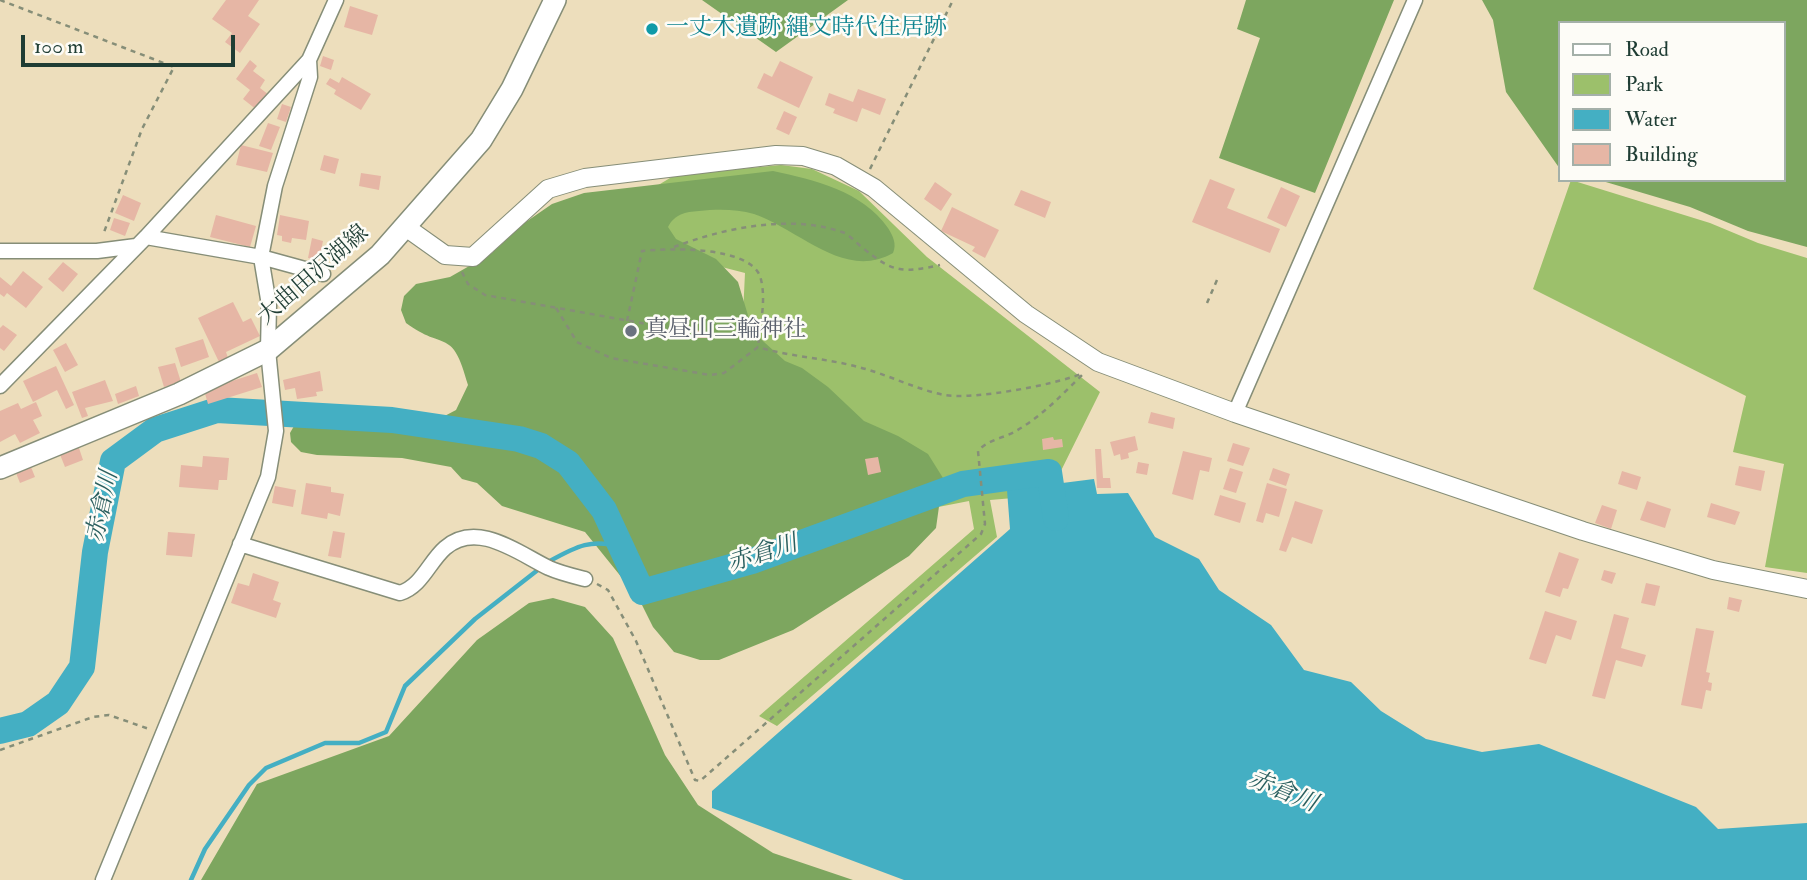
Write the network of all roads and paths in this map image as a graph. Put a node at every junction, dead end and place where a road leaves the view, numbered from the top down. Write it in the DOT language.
graph roads {
  1 [pos="0,0"];
  2 [pos="337,0"];
  3 [pos="555,0"];
  4 [pos="953,0"];
  5 [pos="1415,0"];
  6 [pos="309,60"];
  7 [pos="864,182"];
  8 [pos="407,228"];
  9 [pos="141,242"];
  10 [pos="674,247"];
  11 [pos="0,251"];
  12 [pos="97,251"];
  13 [pos="261,257"];
  14 [pos="458,258"];
  15 [pos="960,261"];
  16 [pos="323,274"];
  17 [pos="1217,280"];
  18 [pos="1207,303"];
  19 [pos="556,308"];
  20 [pos="628,321"];
  21 [pos="686,331"];
  22 [pos="758,347"];
  23 [pos="268,349"];
  24 [pos="1098,362"];
  25 [pos="1083,373"];
  26 [pos="0,386"];
  27 [pos="1235,413"];
  28 [pos="0,468"];
  29 [pos="240,544"];
  30 [pos="585,579"];
  31 [pos="1807,589"];
  32 [pos="163,734"];
  33 [pos="0,750"];
  34 [pos="103,880"];
  1 -- 12 [label="path"];
  2 -- 6 [label="street"];
  3 -- 8 [label="main road, 大曲田沢湖線"];
  4 -- 7 [label="path"];
  5 -- 27 [label="street"];
  6 -- 9 [label="street"];
  6 -- 13 [label="street"];
  7 -- 14 [label="street"];
  7 -- 15 [label="street"];
  8 -- 14 [label="street"];
  8 -- 23 [label="main road, 大曲田沢湖線"];
  9 -- 12 [label="street"];
  9 -- 13 [label="street"];
  9 -- 26 [label="street"];
  10 -- 15 [label="path"];
  10 -- 20 [label="path"];
  10 -- 22 [label="path"];
  11 -- 12 [label="street"];
  13 -- 16 [label="street"];
  13 -- 23 [label="street"];
  14 -- 19 [label="path"];
  15 -- 24 [label="street"];
  17 -- 18 [label="path"];
  19 -- 20 [label="path"];
  19 -- 22 [label="path"];
  20 -- 21 [label="path"];
  22 -- 25 [label="path"];
  23 -- 28 [label="main road, 大曲田沢湖線"];
  23 -- 29 [label="street"];
  24 -- 25 [label="path"];
  24 -- 27 [label="street"];
  25 -- 30 [label="path"];
  27 -- 31 [label="street"];
  29 -- 30 [label="street"];
  29 -- 32 [label="street"];
  32 -- 33 [label="path"];
  32 -- 34 [label="street"];
}
